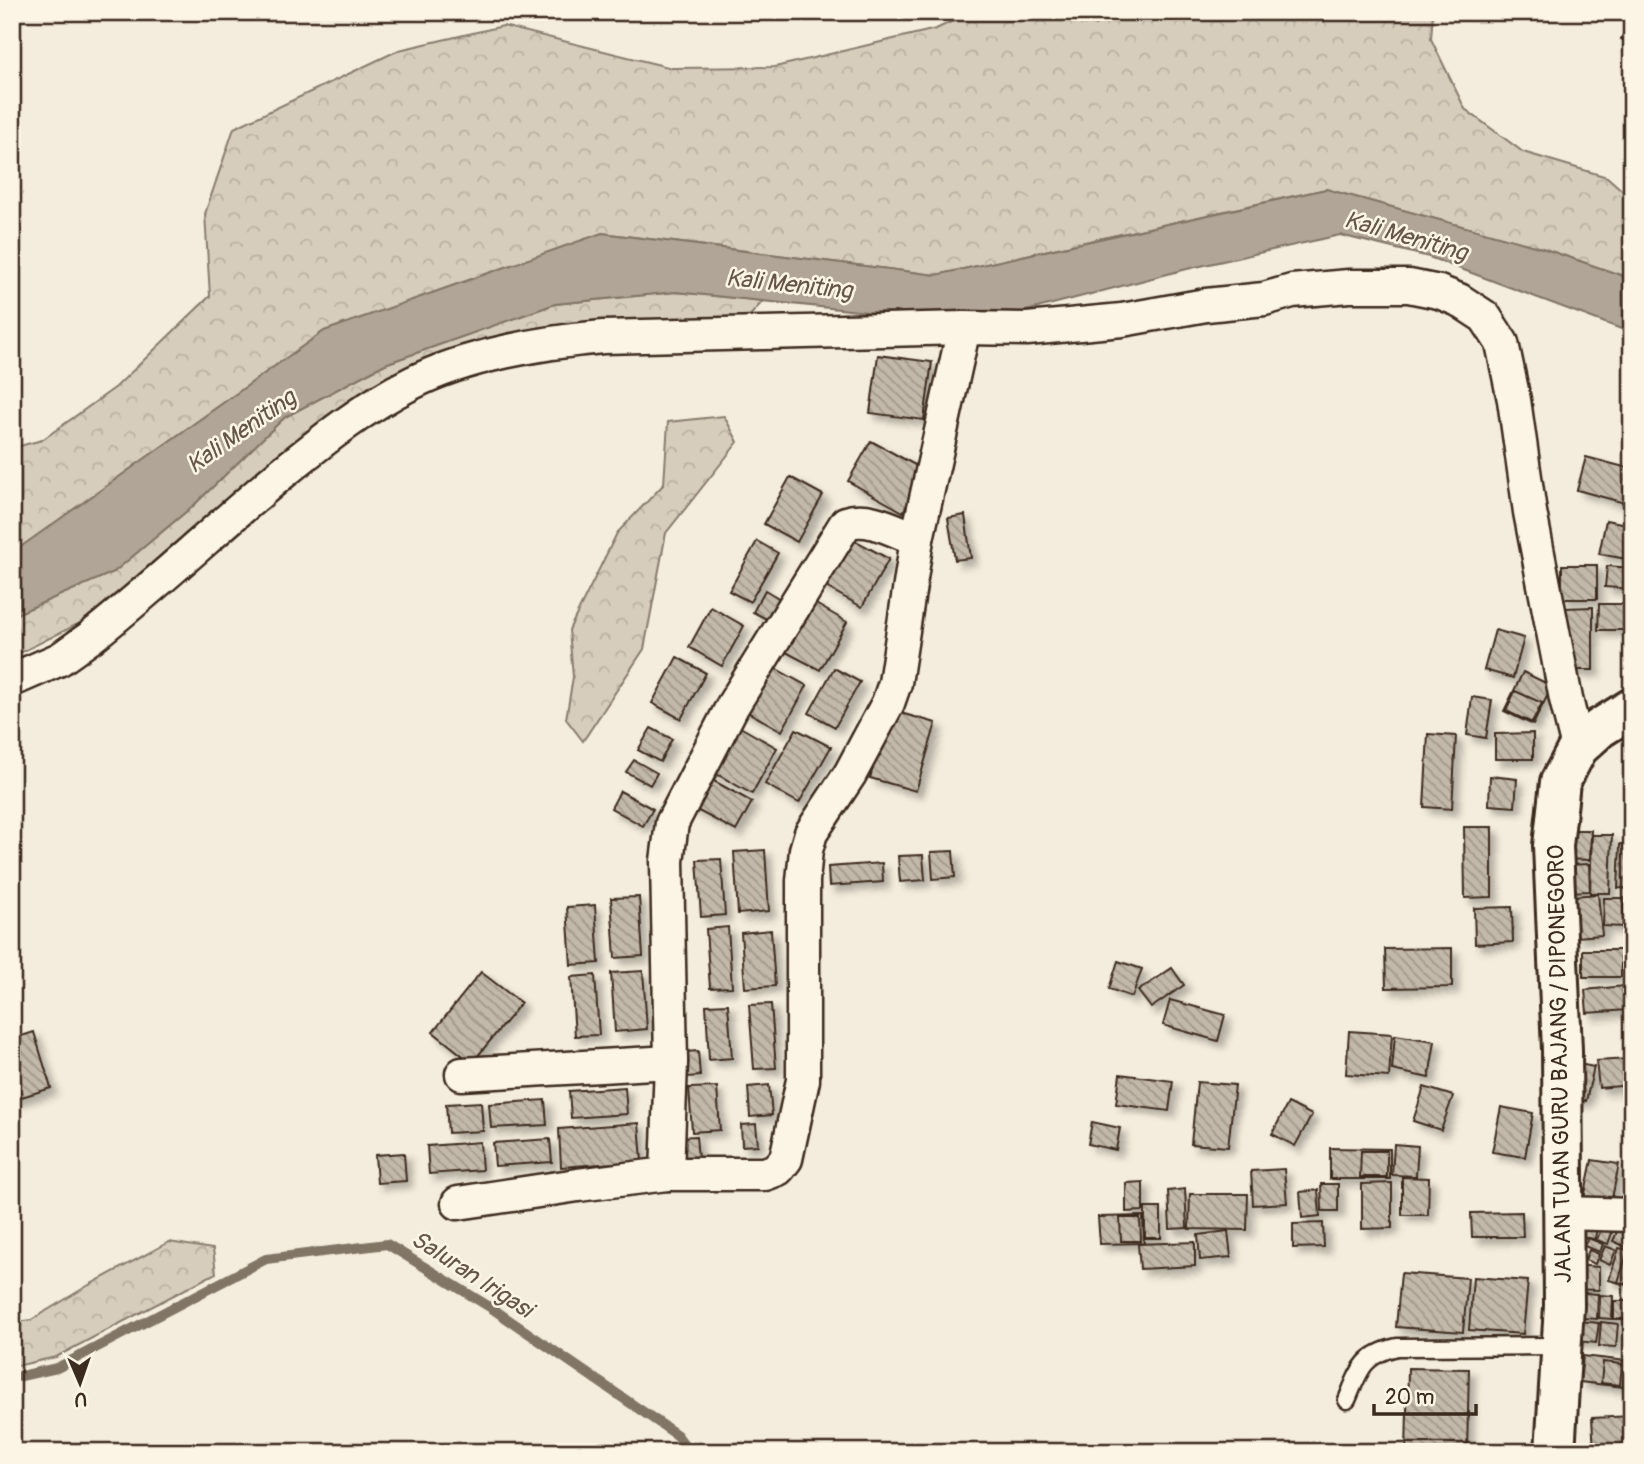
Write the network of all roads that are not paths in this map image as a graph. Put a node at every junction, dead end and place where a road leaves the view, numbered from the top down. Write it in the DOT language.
graph roads {
  1 [pos="964,328"];
  2 [pos="917,539"];
  3 [pos="12,680"];
  4 [pos="1632,708"];
  5 [pos="1578,748"];
  6 [pos="671,1062"];
  7 [pos="461,1074"];
  8 [pos="667,1174"];
  9 [pos="458,1203"];
  10 [pos="1564,1213"];
  11 [pos="1632,1215"];
  12 [pos="1563,1346"];
  13 [pos="1348,1400"];
  14 [pos="1555,1452"];
  1 -- 2 [label="street"];
  1 -- 3 [label="street"];
  1 -- 5 [label="street"];
  2 -- 6 [label="street"];
  2 -- 8 [label="street"];
  4 -- 5 [label="street, JALAN TUAN GURU BAJANG / DIPONEGORO"];
  5 -- 10 [label="street, JALAN TUAN GURU BAJANG / DIPONEGORO"];
  6 -- 7 [label="street"];
  6 -- 8 [label="street"];
  8 -- 9 [label="street"];
  10 -- 11 [label="street"];
  10 -- 12 [label="street, JALAN TUAN GURU BAJANG / DIPONEGORO"];
  12 -- 13 [label="lane"];
  12 -- 14 [label="street, JALAN TUAN GURU BAJANG / DIPONEGORO"];
}
